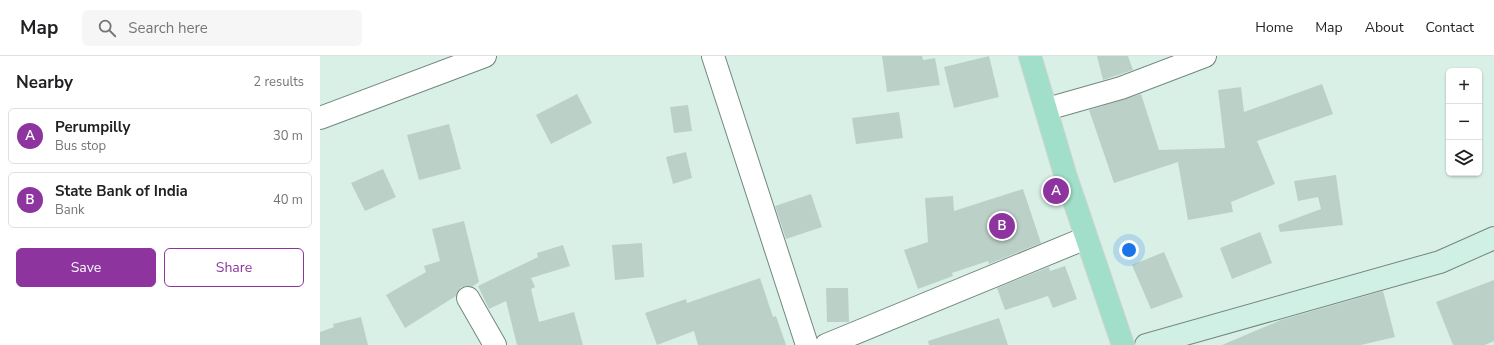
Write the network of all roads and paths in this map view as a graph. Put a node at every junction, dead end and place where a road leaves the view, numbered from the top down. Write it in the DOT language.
graph roads {
  1 [pos="485,56"];
  2 [pos="713,56"];
  3 [pos="1030,56"];
  4 [pos="1205,56"];
  5 [pos="1047,109"];
  6 [pos="320,118"];
  7 [pos="1086,238"];
  8 [pos="1494,238"];
  9 [pos="468,298"];
  10 [pos="495,345"];
  11 [pos="807,345"];
  12 [pos="826,345"];
  13 [pos="1123,345"];
  14 [pos="1146,345"];
  1 -- 6 [label="street"];
  2 -- 11 [label="street"];
  3 -- 5 [label="main road"];
  4 -- 5 [label="street"];
  5 -- 7 [label="main road"];
  7 -- 12 [label="street"];
  7 -- 13 [label="main road"];
  8 -- 14 [label="street"];
  9 -- 10 [label="street"];
}
